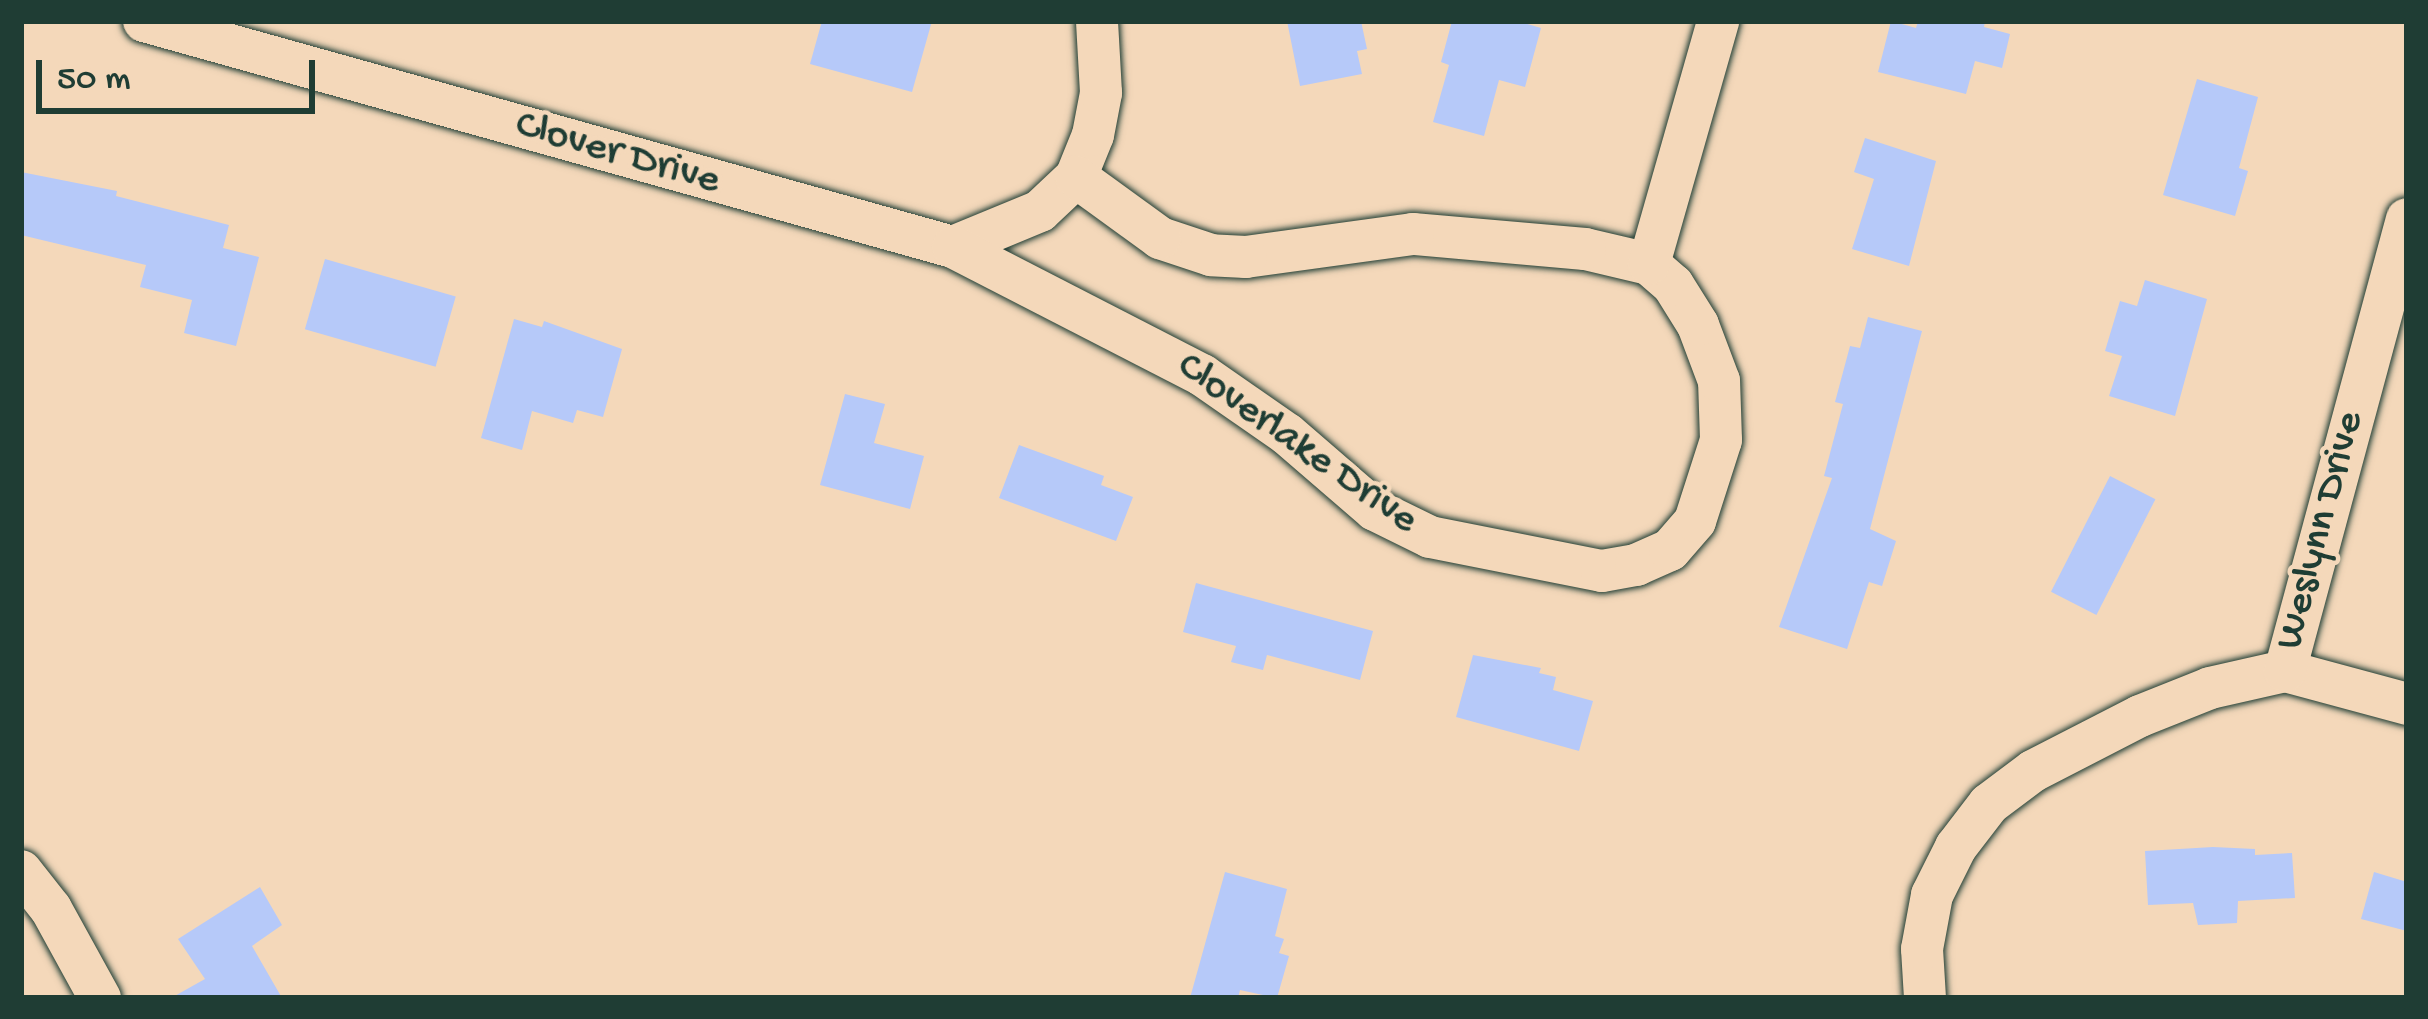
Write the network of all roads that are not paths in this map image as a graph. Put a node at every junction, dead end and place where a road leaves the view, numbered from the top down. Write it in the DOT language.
graph roads {
  1 [pos="144,21"];
  2 [pos="1097,21"];
  3 [pos="1718,21"];
  4 [pos="1076,177"];
  5 [pos="2407,218"];
  6 [pos="952,247"];
  7 [pos="1649,265"];
  8 [pos="2285,670"];
  9 [pos="2407,704"];
  10 [pos="21,871"];
  11 [pos="100,998"];
  12 [pos="1925,998"];
  1 -- 6 [label="street, Clover Drive"];
  2 -- 4 [label="street"];
  3 -- 7 [label="street"];
  4 -- 6 [label="street"];
  4 -- 7 [label="street"];
  5 -- 8 [label="street, Weslynn Drive"];
  6 -- 7 [label="street, Cloverlake Drive"];
  8 -- 9 [label="street"];
  8 -- 12 [label="street, Weslynn Drive"];
  10 -- 11 [label="street"];
}
